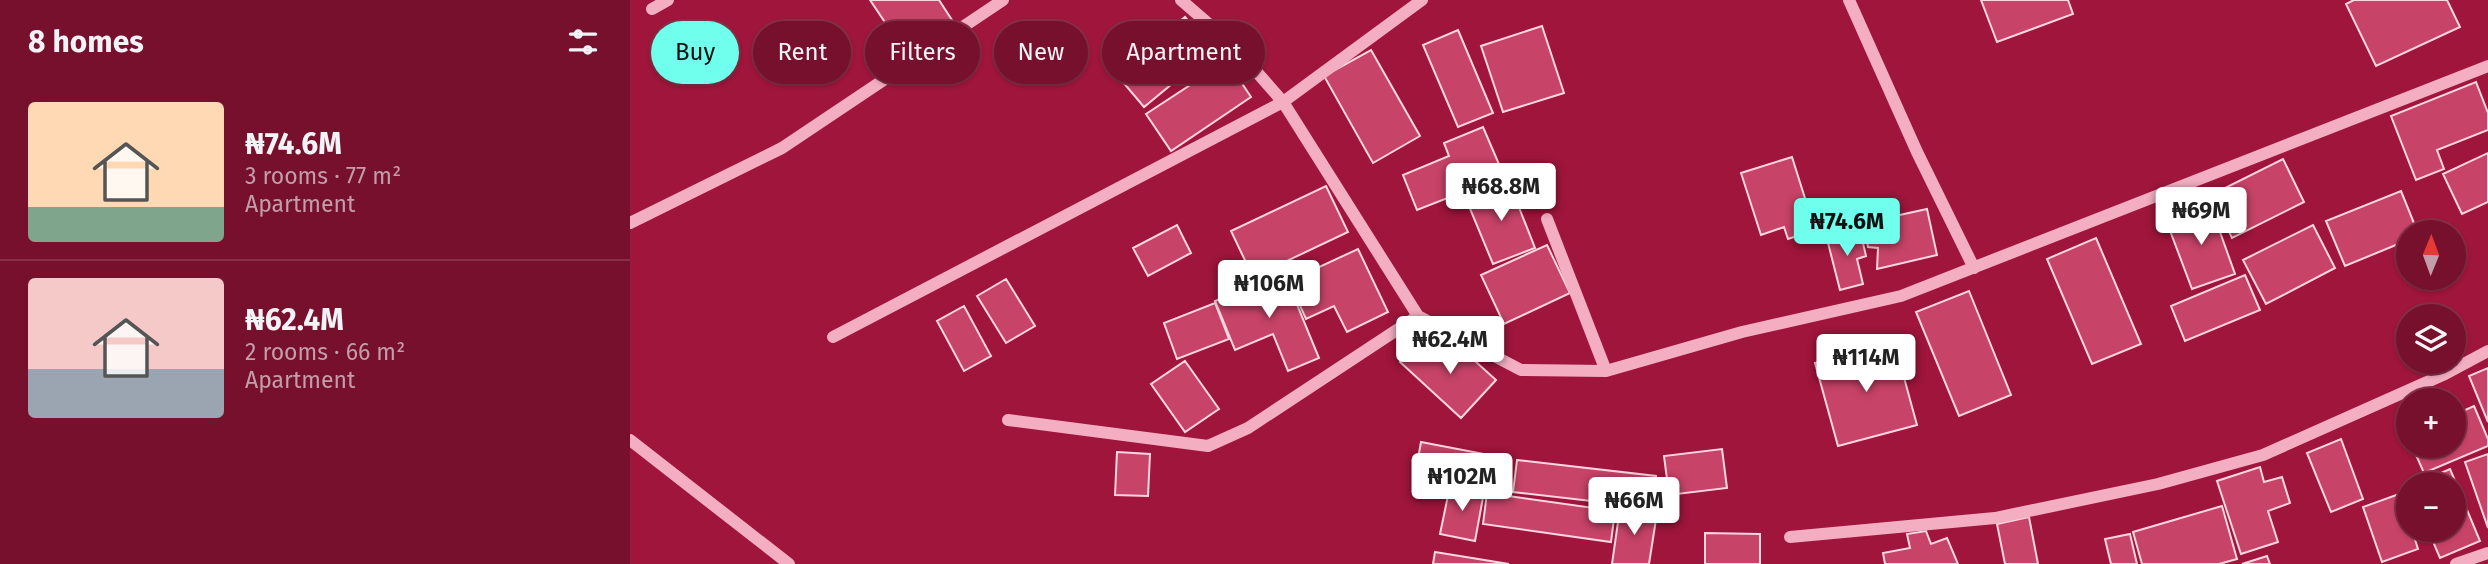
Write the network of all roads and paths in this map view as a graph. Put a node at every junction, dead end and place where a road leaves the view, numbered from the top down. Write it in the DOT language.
graph roads {
  1 [pos="668,0"];
  2 [pos="1003,0"];
  3 [pos="1181,0"];
  4 [pos="1422,0"];
  5 [pos="1849,0"];
  6 [pos="652,9"];
  7 [pos="2488,66"];
  8 [pos="1283,102"];
  9 [pos="1547,219"];
  10 [pos="630,223"];
  11 [pos="1974,268"];
  12 [pos="1418,316"];
  13 [pos="833,337"];
  14 [pos="2488,351"];
  15 [pos="1606,372"];
  16 [pos="1008,420"];
  17 [pos="630,440"];
  18 [pos="1790,537"];
  19 [pos="2488,553"];
  20 [pos="789,564"];
  21 [pos="2455,564"];
  1 -- 6 [label="street"];
  2 -- 10 [label="street"];
  3 -- 8 [label="street"];
  4 -- 8 [label="street"];
  5 -- 11 [label="street"];
  7 -- 11 [label="street"];
  8 -- 12 [label="street"];
  8 -- 13 [label="street"];
  9 -- 15 [label="street"];
  11 -- 15 [label="street"];
  12 -- 15 [label="street"];
  12 -- 16 [label="street"];
  14 -- 18 [label="street"];
  17 -- 20 [label="street"];
  19 -- 21 [label="street"];
}
